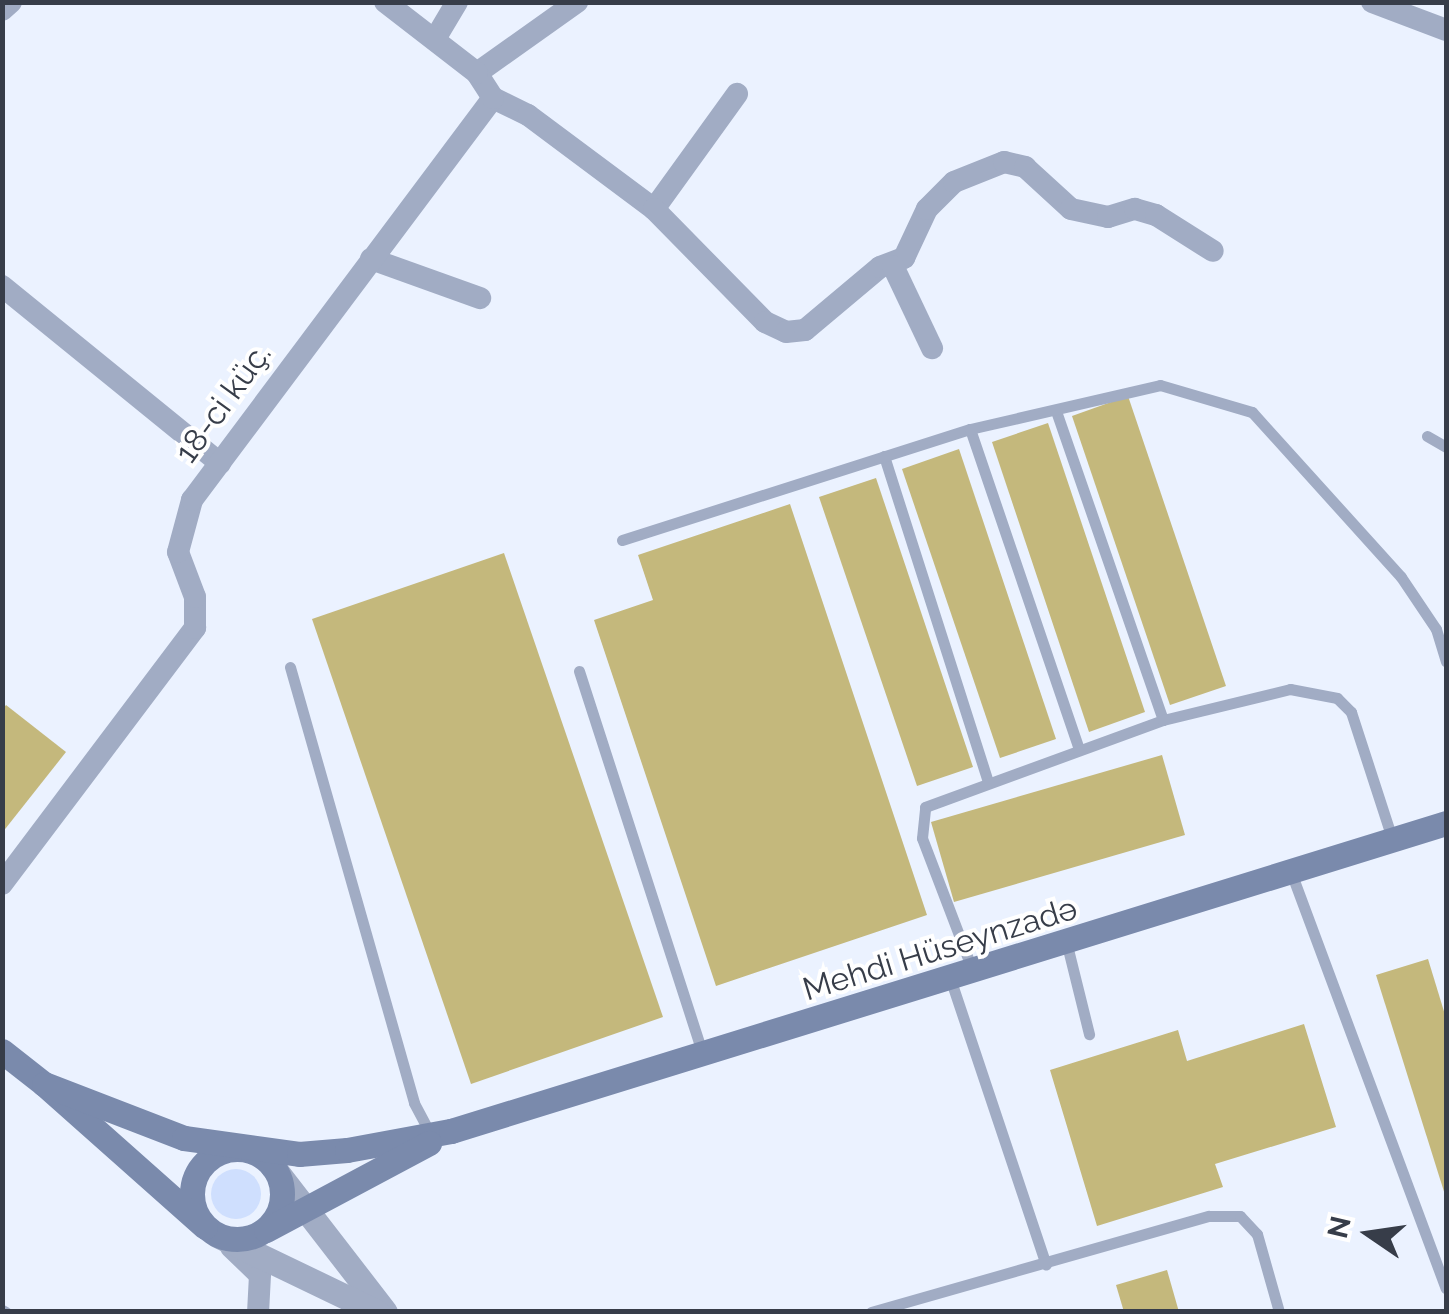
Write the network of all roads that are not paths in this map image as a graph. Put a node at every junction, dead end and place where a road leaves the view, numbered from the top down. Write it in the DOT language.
graph roads {
  1 [pos="11,2"];
  2 [pos="385,2"];
  3 [pos="457,2"];
  4 [pos="576,2"];
  5 [pos="1372,2"];
  6 [pos="2,10"];
  7 [pos="1446,30"];
  8 [pos="435,39"];
  9 [pos="477,74"];
  10 [pos="738,94"];
  11 [pos="493,98"];
  12 [pos="654,209"];
  13 [pos="1212,251"];
  14 [pos="370,259"];
  15 [pos="893,266"];
  16 [pos="2,286"];
  17 [pos="480,298"];
  18 [pos="932,348"];
  19 [pos="1056,411"];
  20 [pos="970,429"];
  21 [pos="1427,436"];
  22 [pos="1446,447"];
  23 [pos="884,456"];
  24 [pos="220,463"];
  25 [pos="622,540"];
  26 [pos="1446,662"];
  27 [pos="290,666"];
  28 [pos="579,671"];
  29 [pos="1163,720"];
  30 [pos="1080,750"];
  31 [pos="988,781"];
  32 [pos="1446,824"];
  33 [pos="1393,841"];
  34 [pos="1292,875"];
  35 [pos="2,884"];
  36 [pos="1067,945"];
  37 [pos="963,978"];
  38 [pos="1090,1034"];
  39 [pos="2,1051"];
  40 [pos="703,1056"];
  41 [pos="44,1084"];
  42 [pos="441,1133"];
  43 [pos="248,1150"];
  44 [pos="272,1166"];
  45 [pos="306,1211"];
  46 [pos="211,1231"];
  47 [pos="260,1233"];
  48 [pos="1046,1265"];
  49 [pos="1446,1288"];
  50 [pos="258,1312"];
  51 [pos="377,1312"];
  52 [pos="386,1312"];
  53 [pos="871,1312"];
  54 [pos="1279,1312"];
  1 -- 6 [label="street"];
  2 -- 8 [label="street"];
  3 -- 8 [label="street"];
  4 -- 9 [label="street"];
  5 -- 7 [label="street"];
  8 -- 9 [label="street"];
  9 -- 11 [label="street"];
  10 -- 12 [label="street"];
  11 -- 12 [label="street"];
  11 -- 14 [label="street, 18-ci küç."];
  12 -- 15 [label="street"];
  13 -- 15 [label="street"];
  14 -- 17 [label="street"];
  14 -- 24 [label="street, 18-ci küç."];
  15 -- 18 [label="street"];
  16 -- 24 [label="street"];
  19 -- 20 [label="lane"];
  19 -- 26 [label="lane"];
  19 -- 29 [label="lane"];
  20 -- 23 [label="lane"];
  20 -- 30 [label="lane"];
  21 -- 22 [label="lane"];
  23 -- 25 [label="lane"];
  23 -- 31 [label="lane"];
  24 -- 35 [label="street, 18-ci küç."];
  27 -- 42 [label="lane"];
  28 -- 40 [label="lane"];
  29 -- 30 [label="lane"];
  29 -- 33 [label="lane"];
  30 -- 31 [label="lane"];
  31 -- 37 [label="lane"];
  32 -- 33 [label="main road, Mehdi Hüseynzadə"];
  33 -- 34 [label="main road, Mehdi Hüseynzadə"];
  34 -- 36 [label="main road, Mehdi Hüseynzadə"];
  34 -- 49 [label="lane"];
  36 -- 37 [label="main road, Mehdi Hüseynzadə"];
  36 -- 38 [label="lane"];
  37 -- 40 [label="main road, Mehdi Hüseynzadə"];
  37 -- 48 [label="lane"];
  39 -- 41 [label="main road"];
  40 -- 42 [label="main road, Mehdi Hüseynzadə"];
  41 -- 43 [label="main road"];
  41 -- 46 [label="main road"];
  42 -- 43 [label="main road"];
  42 -- 45 [label="main road"];
  43 -- 44 [label="main road"];
  43 -- 46 [label="main road"];
  44 -- 45 [label="street"];
  44 -- 47 [label="main road"];
  45 -- 47 [label="main road"];
  45 -- 52 [label="street"];
  46 -- 47 [label="main road"];
  46 -- 50 [label="street"];
  46 -- 51 [label="street"];
  48 -- 53 [label="lane"];
  48 -- 54 [label="lane"];
}
